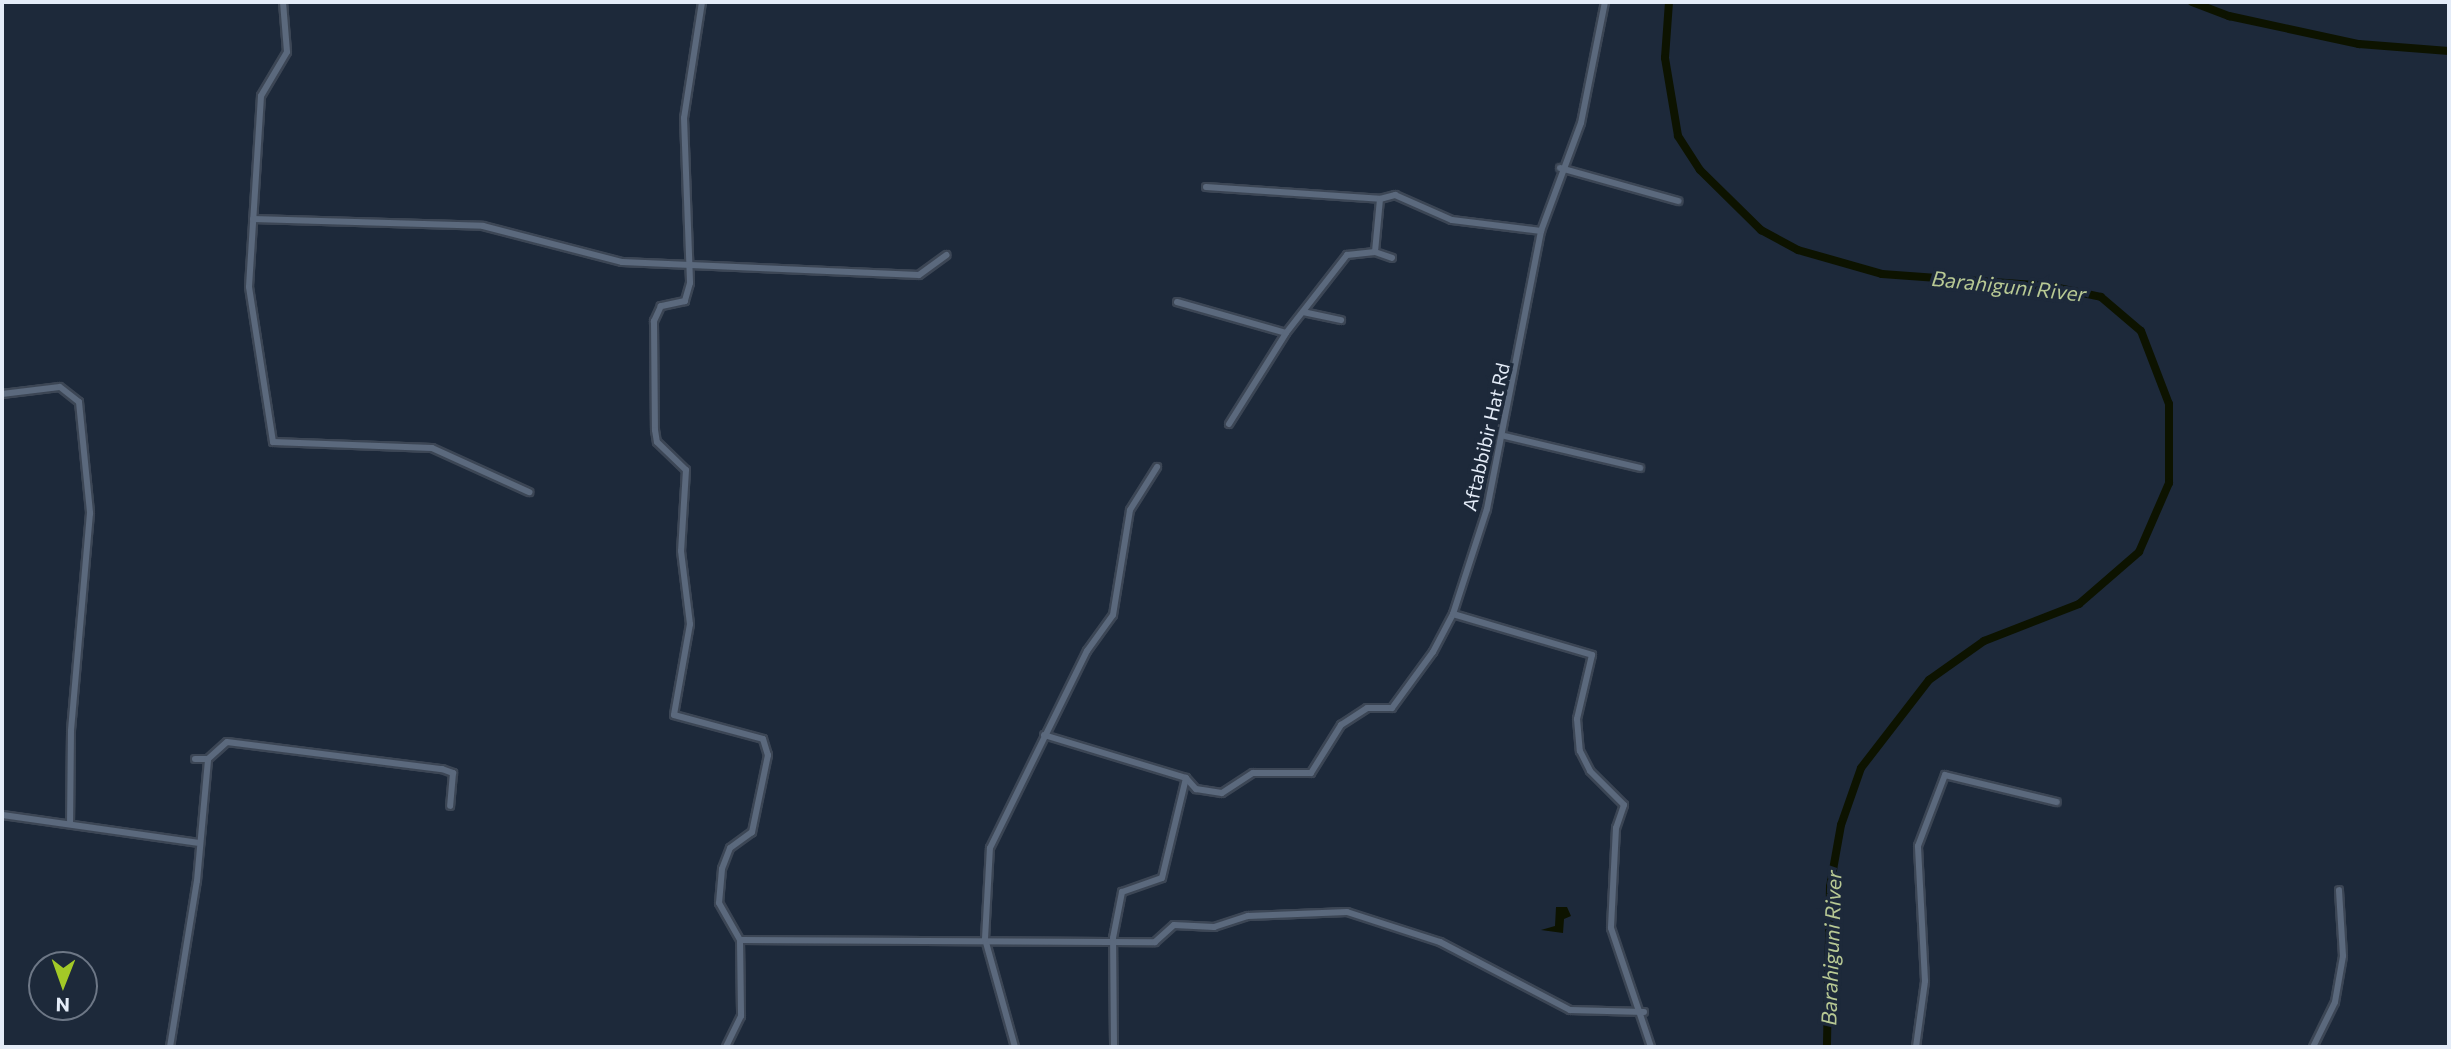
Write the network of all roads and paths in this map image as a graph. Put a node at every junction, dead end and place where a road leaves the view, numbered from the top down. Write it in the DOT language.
graph roads {
  1 [pos="283,2"];
  2 [pos="702,2"];
  3 [pos="1605,2"];
  4 [pos="1560,168"];
  5 [pos="1206,187"];
  6 [pos="1380,199"];
  7 [pos="1678,201"];
  8 [pos="253,219"];
  9 [pos="1541,231"];
  10 [pos="1375,252"];
  11 [pos="947,255"];
  12 [pos="1392,258"];
  13 [pos="691,262"];
  14 [pos="1177,302"];
  15 [pos="1303,312"];
  16 [pos="1341,320"];
  17 [pos="1286,333"];
  18 [pos="2,394"];
  19 [pos="1229,424"];
  20 [pos="1505,436"];
  21 [pos="1157,467"];
  22 [pos="1640,468"];
  23 [pos="529,492"];
  24 [pos="1453,614"];
  25 [pos="1044,735"];
  26 [pos="195,759"];
  27 [pos="208,759"];
  28 [pos="1186,778"];
  29 [pos="2057,802"];
  30 [pos="450,806"];
  31 [pos="2,815"];
  32 [pos="70,823"];
  33 [pos="198,843"];
  34 [pos="2339,890"];
  35 [pos="1113,938"];
  36 [pos="985,939"];
  37 [pos="740,940"];
  38 [pos="1644,1012"];
  39 [pos="170,1047"];
  40 [pos="726,1047"];
  41 [pos="1016,1047"];
  42 [pos="1114,1047"];
  43 [pos="1651,1047"];
  44 [pos="1916,1047"];
  45 [pos="2313,1047"];
  1 -- 8 [label="street"];
  2 -- 13 [label="street"];
  3 -- 4 [label="street, Aftabbibir Hat Rd"];
  4 -- 7 [label="street"];
  4 -- 9 [label="street, Aftabbibir Hat Rd"];
  5 -- 6 [label="street"];
  6 -- 9 [label="street"];
  6 -- 10 [label="street"];
  8 -- 13 [label="street"];
  8 -- 23 [label="street"];
  9 -- 20 [label="street, Aftabbibir Hat Rd"];
  10 -- 12 [label="street"];
  10 -- 15 [label="street"];
  11 -- 13 [label="street"];
  13 -- 37 [label="street"];
  14 -- 17 [label="street"];
  15 -- 16 [label="street"];
  15 -- 17 [label="street"];
  17 -- 19 [label="street"];
  18 -- 32 [label="street"];
  20 -- 22 [label="street"];
  20 -- 24 [label="street, Aftabbibir Hat Rd"];
  21 -- 25 [label="street"];
  24 -- 28 [label="street, Aftabbibir Hat Rd"];
  24 -- 38 [label="street"];
  25 -- 28 [label="street"];
  25 -- 36 [label="street"];
  26 -- 27 [label="street"];
  27 -- 30 [label="street"];
  27 -- 33 [label="street"];
  28 -- 35 [label="street"];
  29 -- 44 [label="street"];
  31 -- 32 [label="street"];
  32 -- 33 [label="street"];
  33 -- 39 [label="street"];
  34 -- 45 [label="street"];
  35 -- 36 [label="street"];
  35 -- 38 [label="street"];
  35 -- 42 [label="street"];
  36 -- 37 [label="street"];
  36 -- 41 [label="street"];
  37 -- 40 [label="street"];
  38 -- 43 [label="street"];
}
